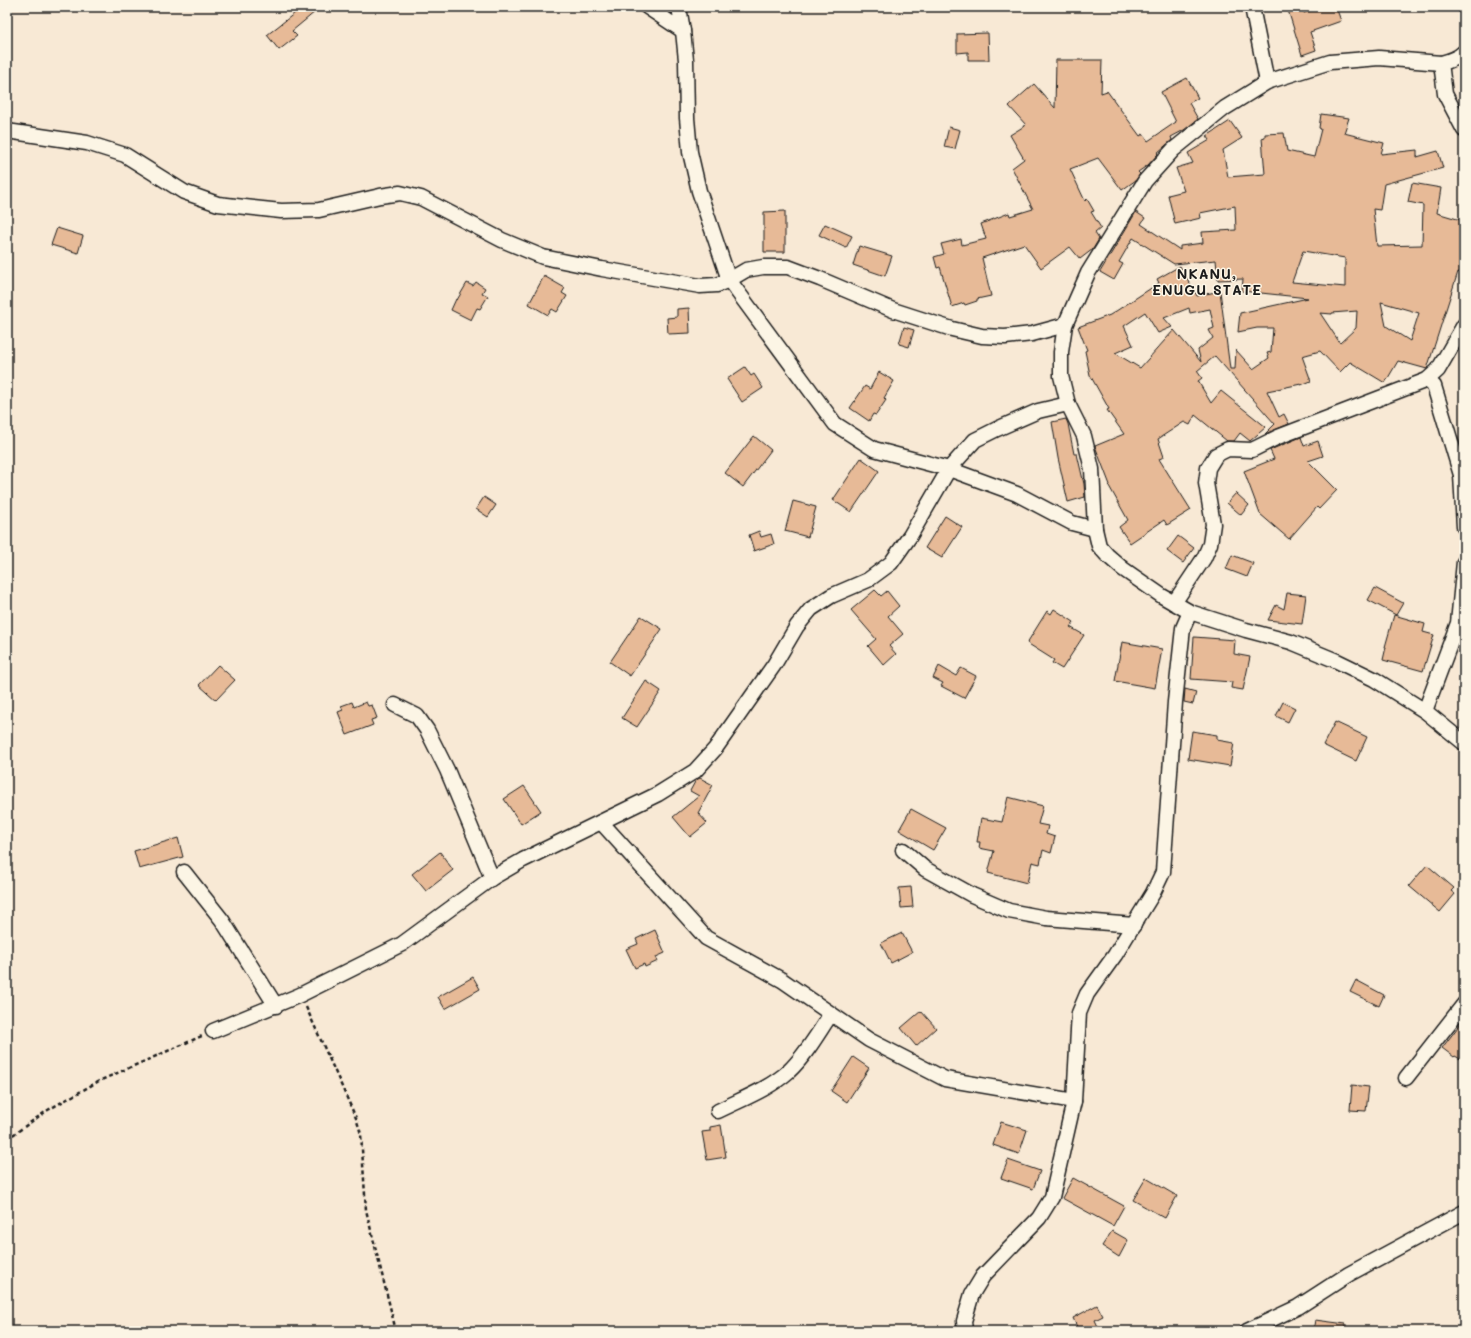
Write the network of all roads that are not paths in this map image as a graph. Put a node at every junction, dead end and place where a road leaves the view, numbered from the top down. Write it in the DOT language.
graph roads {
  1 [pos="647,7"];
  2 [pos="679,7"];
  3 [pos="1252,7"];
  4 [pos="683,31"];
  5 [pos="1464,52"];
  6 [pos="1441,63"];
  7 [pos="1267,82"];
  8 [pos="1464,130"];
  9 [pos="7,131"];
  10 [pos="730,280"];
  11 [pos="1065,325"];
  12 [pos="1464,326"];
  13 [pos="1427,380"];
  14 [pos="1068,404"];
  15 [pos="949,469"];
  16 [pos="1464,527"];
  17 [pos="1095,529"];
  18 [pos="1464,562"];
  19 [pos="1174,603"];
  20 [pos="1190,612"];
  21 [pos="395,705"];
  22 [pos="1425,711"];
  23 [pos="1464,743"];
  24 [pos="601,822"];
  25 [pos="903,850"];
  26 [pos="184,872"];
  27 [pos="492,878"];
  28 [pos="1134,925"];
  29 [pos="1464,1004"];
  30 [pos="276,1006"];
  31 [pos="832,1014"];
  32 [pos="213,1031"];
  33 [pos="1406,1078"];
  34 [pos="1074,1101"];
  35 [pos="718,1111"];
  36 [pos="1464,1212"];
  37 [pos="964,1331"];
  38 [pos="1247,1331"];
  1 -- 4 [label="street"];
  2 -- 4 [label="street"];
  3 -- 7 [label="street"];
  4 -- 10 [label="street"];
  5 -- 6 [label="street"];
  6 -- 7 [label="street"];
  6 -- 8 [label="street"];
  7 -- 11 [label="street"];
  9 -- 10 [label="street"];
  10 -- 11 [label="street"];
  10 -- 15 [label="street"];
  11 -- 14 [label="street"];
  12 -- 13 [label="street"];
  13 -- 16 [label="street"];
  13 -- 19 [label="street"];
  14 -- 15 [label="street"];
  14 -- 17 [label="street"];
  15 -- 17 [label="street"];
  15 -- 24 [label="street"];
  17 -- 19 [label="street"];
  18 -- 22 [label="street"];
  19 -- 20 [label="street"];
  20 -- 22 [label="street"];
  20 -- 28 [label="street"];
  21 -- 27 [label="street"];
  22 -- 23 [label="street"];
  24 -- 27 [label="street"];
  24 -- 31 [label="street"];
  25 -- 28 [label="street"];
  26 -- 30 [label="street"];
  27 -- 30 [label="street"];
  28 -- 34 [label="street"];
  29 -- 33 [label="street"];
  30 -- 32 [label="street"];
  31 -- 34 [label="street"];
  31 -- 35 [label="street"];
  34 -- 37 [label="street"];
  36 -- 38 [label="street"];
}
